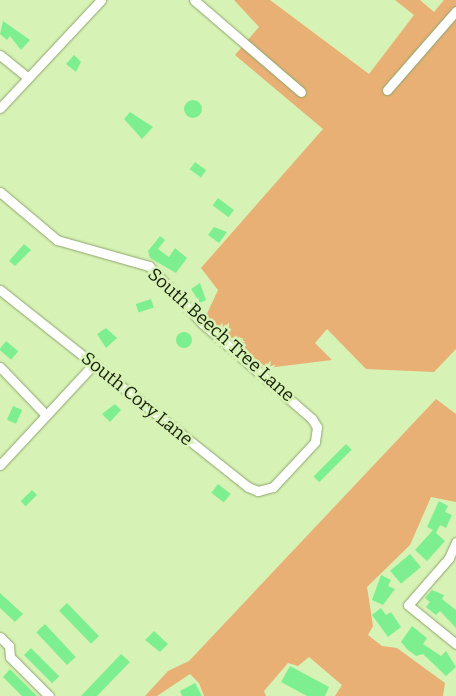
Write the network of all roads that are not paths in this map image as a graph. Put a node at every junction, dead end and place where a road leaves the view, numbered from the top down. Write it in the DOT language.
graph roads {
  1 [pos="101,0"];
  2 [pos="194,0"];
  3 [pos="456,11"];
  4 [pos="0,55"];
  5 [pos="28,78"];
  6 [pos="387,90"];
  7 [pos="301,92"];
  8 [pos="0,108"];
  9 [pos="0,192"];
  10 [pos="0,290"];
  11 [pos="94,364"];
  12 [pos="0,367"];
  13 [pos="46,415"];
  14 [pos="0,465"];
  15 [pos="278,483"];
  16 [pos="456,542"];
  17 [pos="455,553"];
  18 [pos="0,637"];
  19 [pos="456,644"];
  20 [pos="49,696"];
  1 -- 5 [label="street"];
  2 -- 7 [label="street"];
  3 -- 6 [label="street"];
  4 -- 5 [label="street"];
  5 -- 8 [label="street"];
  9 -- 15 [label="street, South Beech Tree Lane"];
  10 -- 11 [label="street, South Cory Lane"];
  11 -- 13 [label="street"];
  11 -- 15 [label="street, South Cory Lane"];
  12 -- 13 [label="street"];
  13 -- 14 [label="street"];
  16 -- 17 [label="street"];
  17 -- 19 [label="street"];
  18 -- 20 [label="street"];
}
